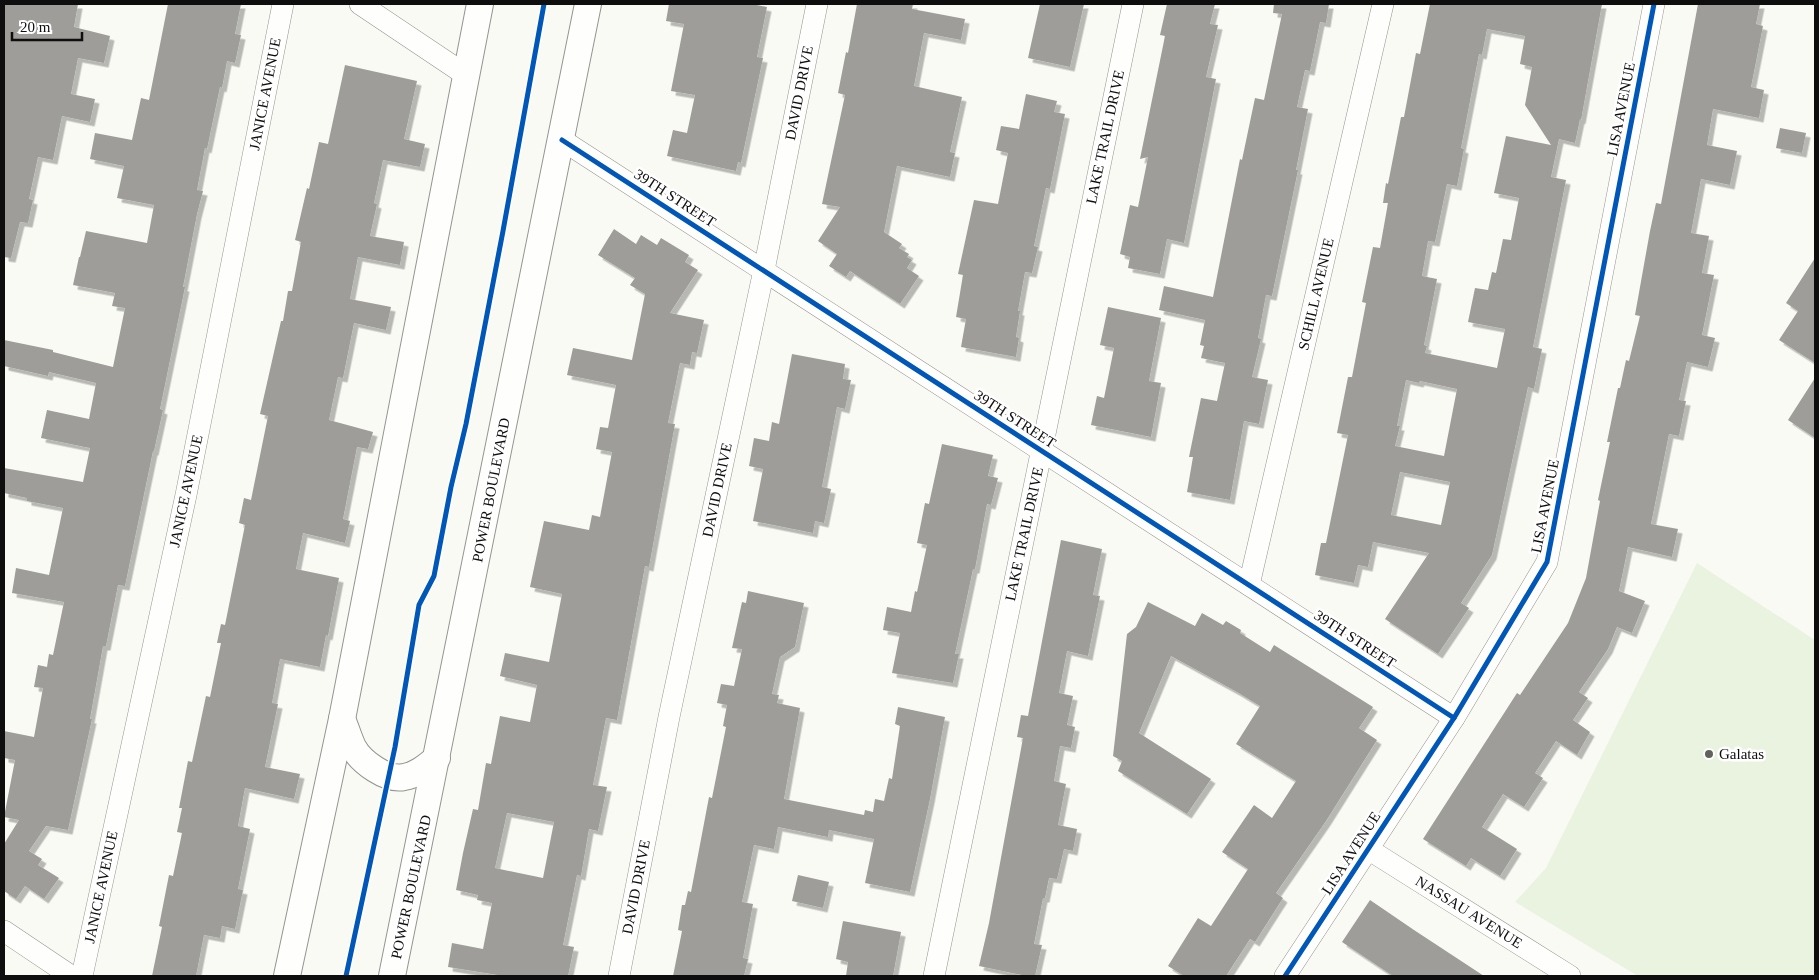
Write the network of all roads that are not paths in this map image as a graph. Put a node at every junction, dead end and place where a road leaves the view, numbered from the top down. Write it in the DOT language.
graph roads {
  1 [pos="283,4"];
  2 [pos="360,4"];
  3 [pos="480,4"];
  4 [pos="588,4"];
  5 [pos="817,4"];
  6 [pos="1132,4"];
  7 [pos="1383,4"];
  8 [pos="1654,4"];
  9 [pos="466,75"];
  10 [pos="562,140"];
  11 [pos="764,270"];
  12 [pos="1041,450"];
  13 [pos="1249,585"];
  14 [pos="1454,718"];
  15 [pos="342,719"];
  16 [pos="437,758"];
  17 [pos="1368,849"];
  18 [pos="4,931"];
  19 [pos="71,976"];
  20 [pos="82,976"];
  21 [pos="287,976"];
  22 [pos="392,976"];
  23 [pos="619,976"];
  24 [pos="934,976"];
  25 [pos="1285,976"];
  26 [pos="1570,976"];
  1 -- 20 [label="street, JANICE AVENUE"];
  2 -- 9 [label="street"];
  3 -- 9 [label="street"];
  4 -- 10 [label="street, POWER BOULEVARD"];
  5 -- 11 [label="street, DAVID DRIVE"];
  6 -- 12 [label="street, LAKE TRAIL DRIVE"];
  7 -- 13 [label="street, SCHILL AVENUE"];
  8 -- 14 [label="street, LISA AVENUE"];
  9 -- 15 [label="street"];
  10 -- 11 [label="street, 39TH STREET"];
  10 -- 16 [label="street, POWER BOULEVARD"];
  11 -- 12 [label="street, 39TH STREET"];
  11 -- 23 [label="street, DAVID DRIVE"];
  12 -- 13 [label="street, 39TH STREET"];
  12 -- 24 [label="street, LAKE TRAIL DRIVE"];
  13 -- 14 [label="street, 39TH STREET"];
  14 -- 17 [label="street, LISA AVENUE"];
  15 -- 16 [label="street"];
  15 -- 21 [label="street"];
  16 -- 22 [label="street, POWER BOULEVARD"];
  17 -- 25 [label="street, LISA AVENUE"];
  17 -- 26 [label="street, NASSAU AVENUE"];
  18 -- 19 [label="street"];
}
